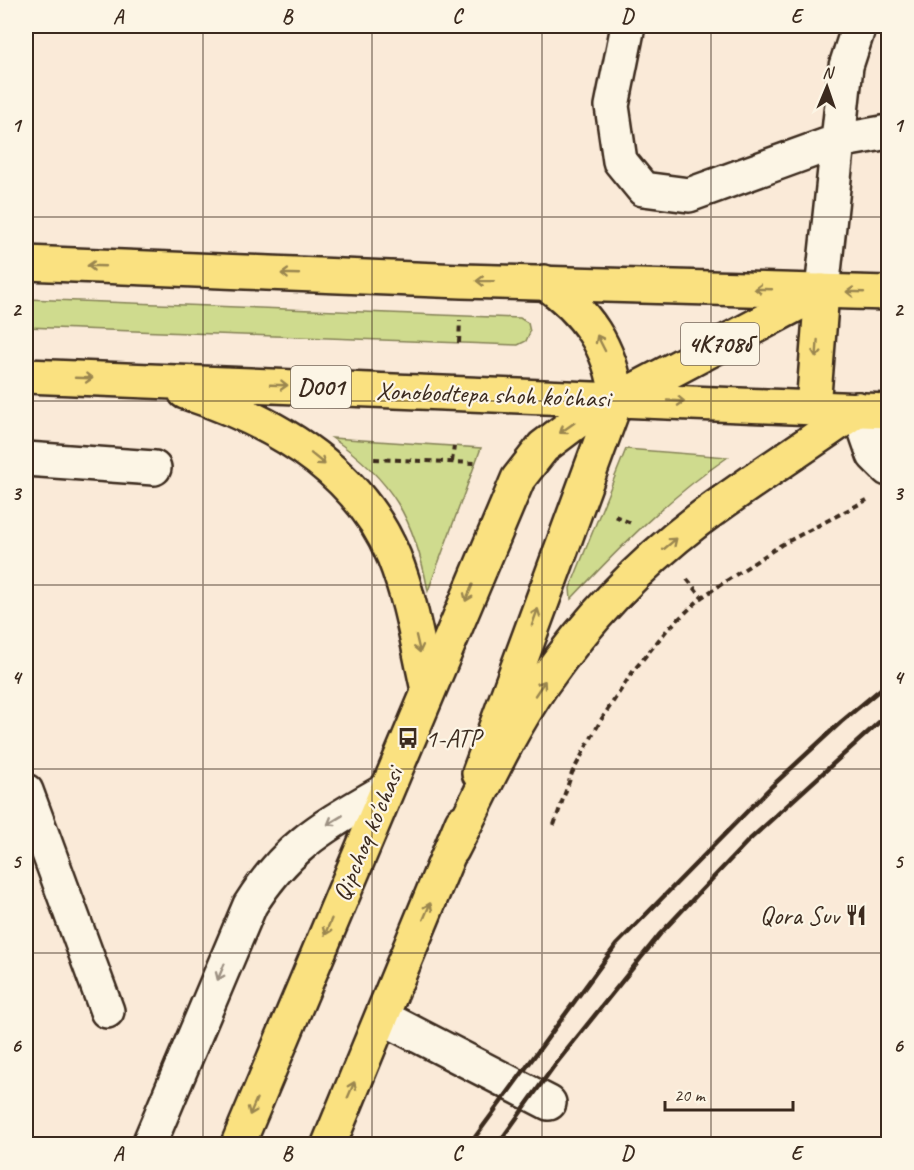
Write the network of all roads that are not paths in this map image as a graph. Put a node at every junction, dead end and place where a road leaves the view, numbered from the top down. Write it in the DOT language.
graph roads {
  1 [pos="628,26"];
  2 [pos="859,26"];
  3 [pos="888,132"];
  4 [pos="838,141"];
  5 [pos="26,263"];
  6 [pos="544,282"];
  7 [pos="822,291"];
  8 [pos="888,293"];
  9 [pos="26,376"];
  10 [pos="152,381"];
  11 [pos="617,398"];
  12 [pos="813,408"];
  13 [pos="873,410"];
  14 [pos="26,459"];
  15 [pos="154,468"];
  16 [pos="888,469"];
  17 [pos="428,690"];
  18 [pos="386,790"];
  19 [pos="26,791"];
  20 [pos="452,850"];
  21 [pos="107,1011"];
  22 [pos="382,1017"];
  23 [pos="549,1103"];
  24 [pos="149,1144"];
  25 [pos="238,1144"];
  26 [pos="329,1144"];
  1 -- 4 [label="street"];
  2 -- 4 [label="street"];
  3 -- 4 [label="street"];
  4 -- 7 [label="street"];
  6 -- 5 [label="main road, one-way"];
  7 -- 6 [label="main road, one-way"];
  11 -- 6 [label="main road, one-way"];
  8 -- 7 [label="main road, one-way"];
  7 -- 11 [label="main road, Qipchoq ko'chasi / 4К708б"];
  7 -- 12 [label="main road, one-way"];
  9 -- 10 [label="main road, Xonobodtepa shoh ko'chasi / D001, one-way"];
  10 -- 11 [label="main road, Xonobodtepa shoh ko'chasi / D001, one-way"];
  10 -- 17 [label="main road, one-way"];
  11 -- 12 [label="main road, Xonobodtepa shoh ko'chasi / D001, one-way"];
  11 -- 17 [label="main road, Qipchoq ko'chasi, one-way"];
  20 -- 11 [label="main road, one-way"];
  12 -- 13 [label="main road, Xonobodtepa shoh ko'chasi / D001"];
  13 -- 16 [label="street"];
  20 -- 13 [label="main road, one-way"];
  14 -- 15 [label="street"];
  17 -- 18 [label="main road, Qipchoq ko'chasi"];
  18 -- 24 [label="street, one-way"];
  18 -- 25 [label="main road, Qipchoq ko'chasi, one-way"];
  19 -- 21 [label="street"];
  22 -- 20 [label="main road, one-way"];
  22 -- 23 [label="street"];
  26 -- 22 [label="main road, one-way"];
}
